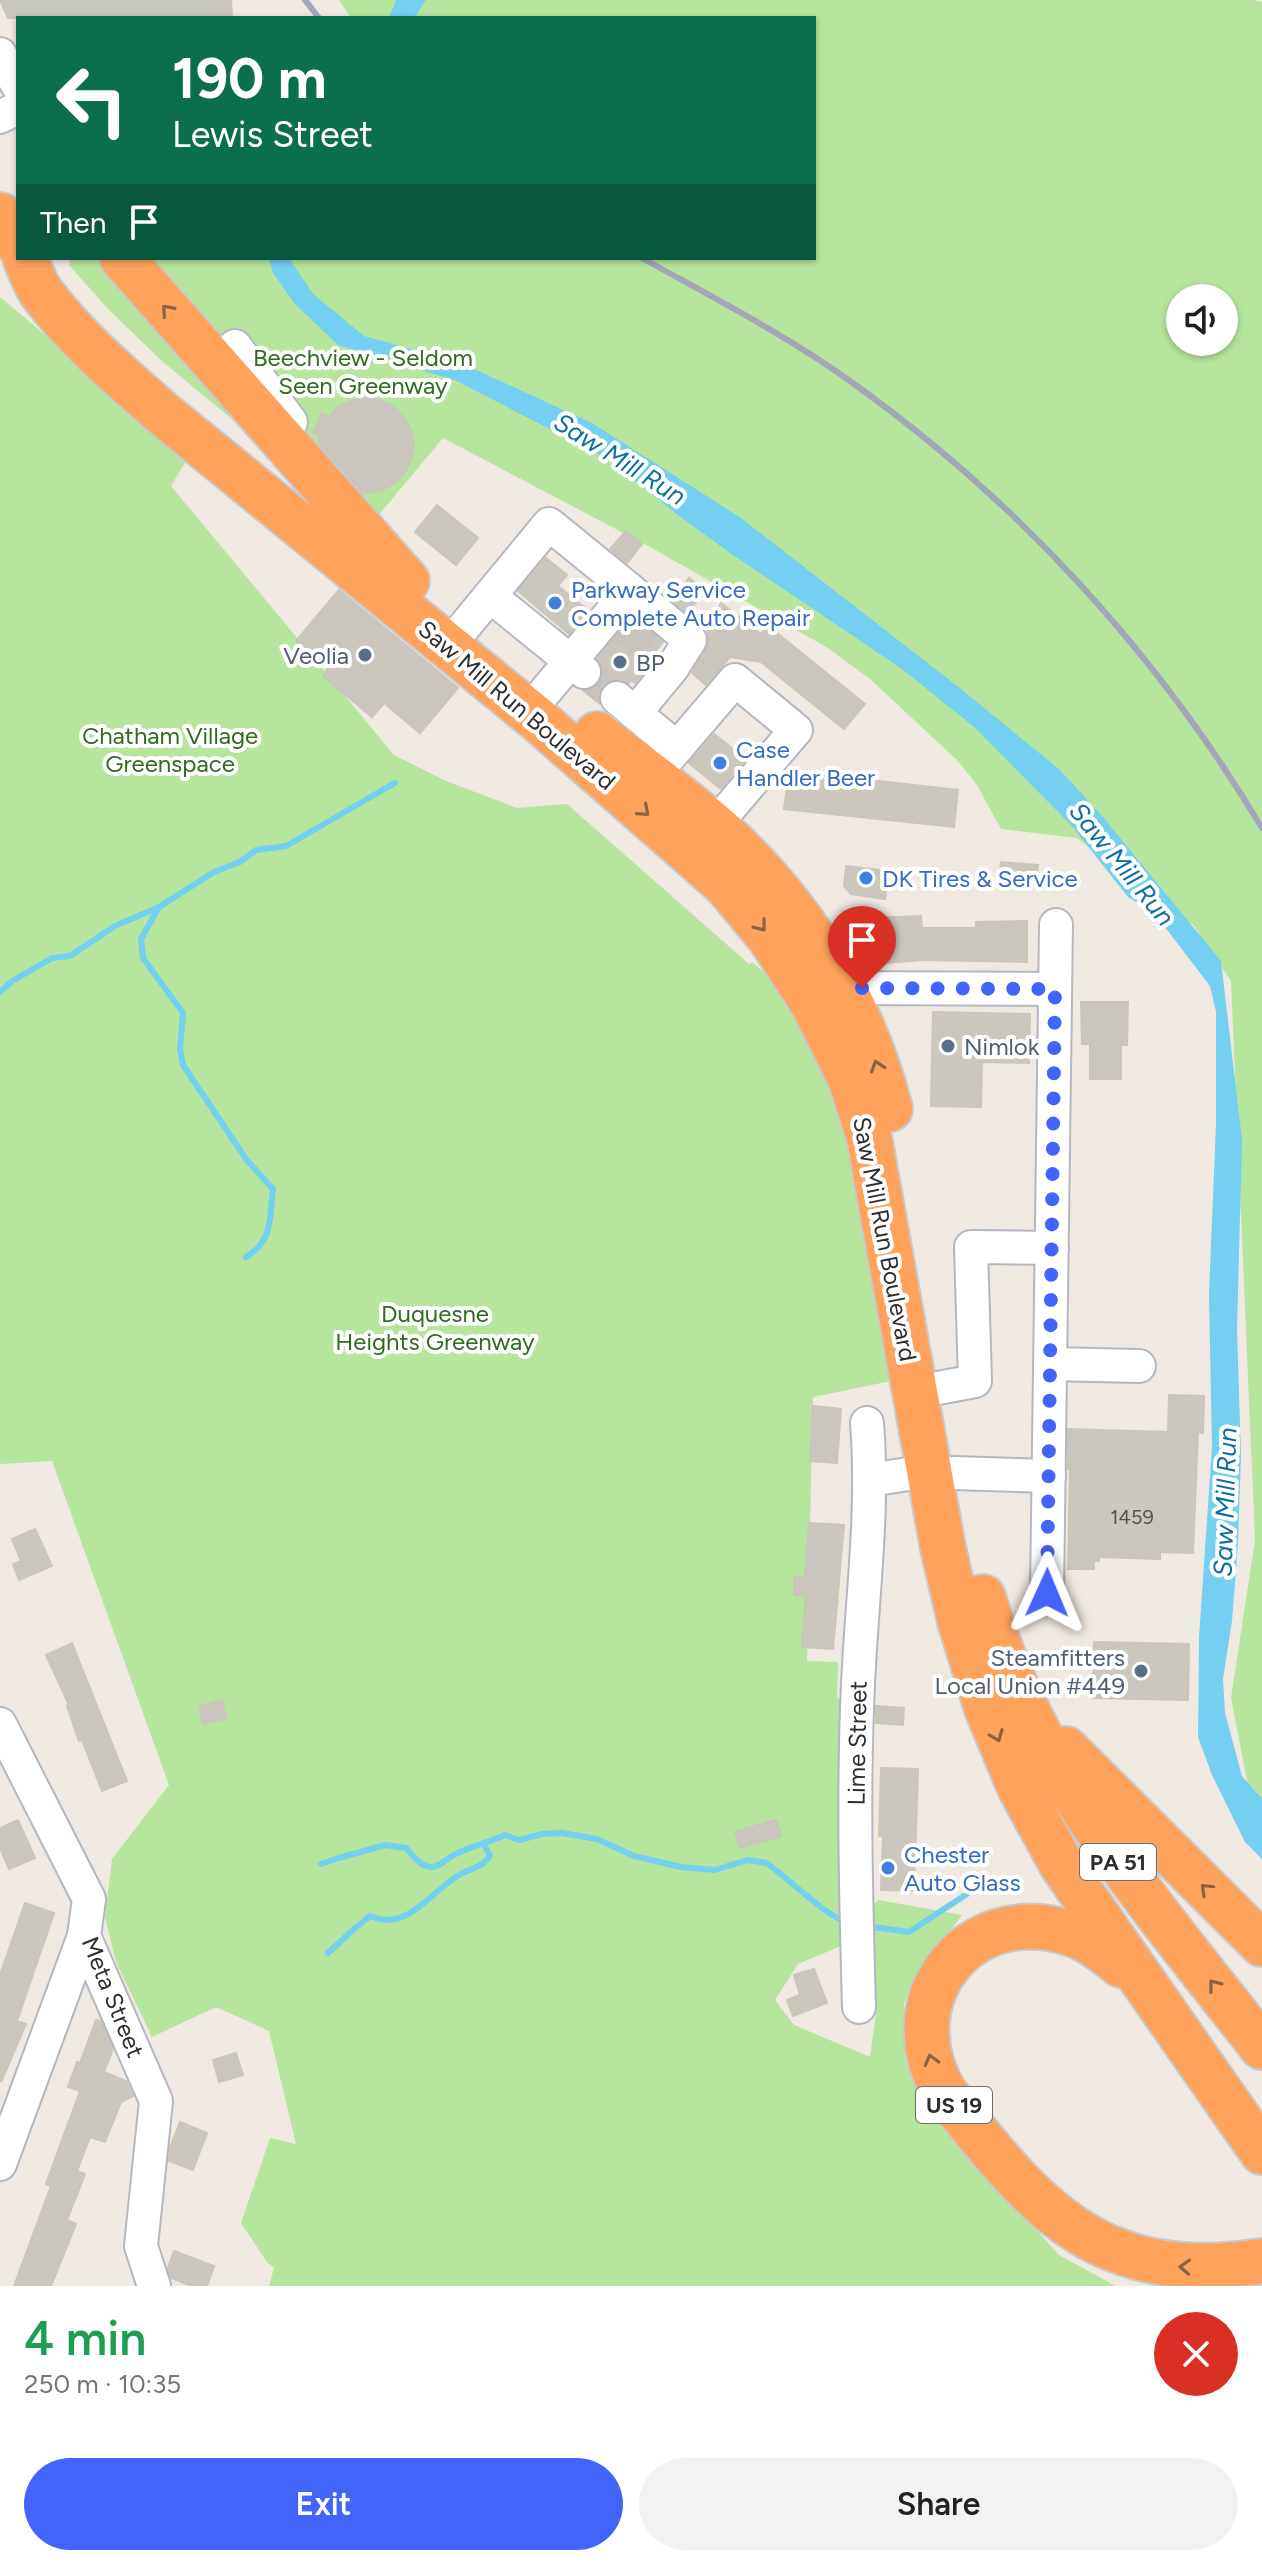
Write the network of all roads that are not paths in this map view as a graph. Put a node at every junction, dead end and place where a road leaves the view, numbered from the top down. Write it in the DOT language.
graph roads {
  1 [pos="0,54"];
  2 [pos="16,82"];
  3 [pos="0,215"];
  4 [pos="16,242"];
  5 [pos="26,260"];
  6 [pos="39,260"];
  7 [pos="124,260"];
  8 [pos="235,346"];
  9 [pos="292,421"];
  10 [pos="407,581"];
  11 [pos="621,610"];
  12 [pos="477,612"];
  13 [pos="567,676"];
  14 [pos="665,763"];
  15 [pos="714,826"];
  16 [pos="1056,925"];
  17 [pos="793,971"];
  18 [pos="844,988"];
  19 [pos="1055,989"];
  20 [pos="1052,1248"];
  21 [pos="1050,1364"];
  22 [pos="1139,1366"];
  23 [pos="938,1388"];
  24 [pos="867,1423"];
  25 [pos="940,1472"];
  26 [pos="1049,1476"];
  27 [pos="870,1480"];
  28 [pos="1047,1593"];
  29 [pos="1003,1658"];
  30 [pos="0,1724"];
  31 [pos="84,1936"];
  32 [pos="1262,1944"];
  33 [pos="1141,1980"];
  34 [pos="859,2007"];
  35 [pos="1262,2047"];
  36 [pos="1262,2152"];
  37 [pos="0,2164"];
  38 [pos="1262,2261"];
  39 [pos="1262,2270"];
  40 [pos="154,2286"];
  41 [pos="1230,2286"];
  1 -- 2 [label="street"];
  3 -- 4 [label="highway"];
  5 -- 17 [label="highway, Saw Mill Run Boulevard, one-way"];
  6 -- 10 [label="highway, Saw Mill Run Boulevard"];
  9 -- 7 [label="highway, one-way"];
  8 -- 9 [label="street"];
  9 -- 10 [label="highway"];
  10 -- 12 [label="highway, Saw Mill Run Boulevard"];
  11 -- 12 [label="street"];
  11 -- 13 [label="street"];
  11 -- 14 [label="street"];
  12 -- 13 [label="highway, Saw Mill Run Boulevard"];
  13 -- 14 [label="highway, Saw Mill Run Boulevard"];
  14 -- 15 [label="highway, Saw Mill Run Boulevard"];
  14 -- 15 [label="street"];
  15 -- 18 [label="highway, Saw Mill Run Boulevard"];
  16 -- 19 [label="street"];
  17 -- 18 [label="highway"];
  17 -- 25 [label="highway, Saw Mill Run Boulevard"];
  18 -- 19 [label="street"];
  23 -- 18 [label="highway, Saw Mill Run Boulevard, one-way"];
  19 -- 20 [label="street"];
  20 -- 21 [label="street"];
  20 -- 23 [label="street"];
  21 -- 22 [label="street"];
  21 -- 26 [label="street"];
  23 -- 25 [label="highway, Saw Mill Run Boulevard"];
  24 -- 27 [label="street, Lime Street"];
  25 -- 26 [label="street"];
  25 -- 27 [label="street"];
  25 -- 29 [label="highway, Saw Mill Run Boulevard"];
  25 -- 33 [label="highway, Saw Mill Run Boulevard, one-way"];
  26 -- 28 [label="street"];
  27 -- 34 [label="street, Lime Street"];
  32 -- 29 [label="highway, one-way"];
  35 -- 29 [label="highway, Saw Mill Run Boulevard / PA 51, one-way"];
  30 -- 31 [label="street, Meta Street"];
  31 -- 37 [label="street"];
  31 -- 40 [label="street, Meta Street"];
  33 -- 36 [label="highway, Saw Mill Run Boulevard / US 19"];
  38 -- 33 [label="highway, US 19, one-way"];
  39 -- 41 [label="highway"];
}
